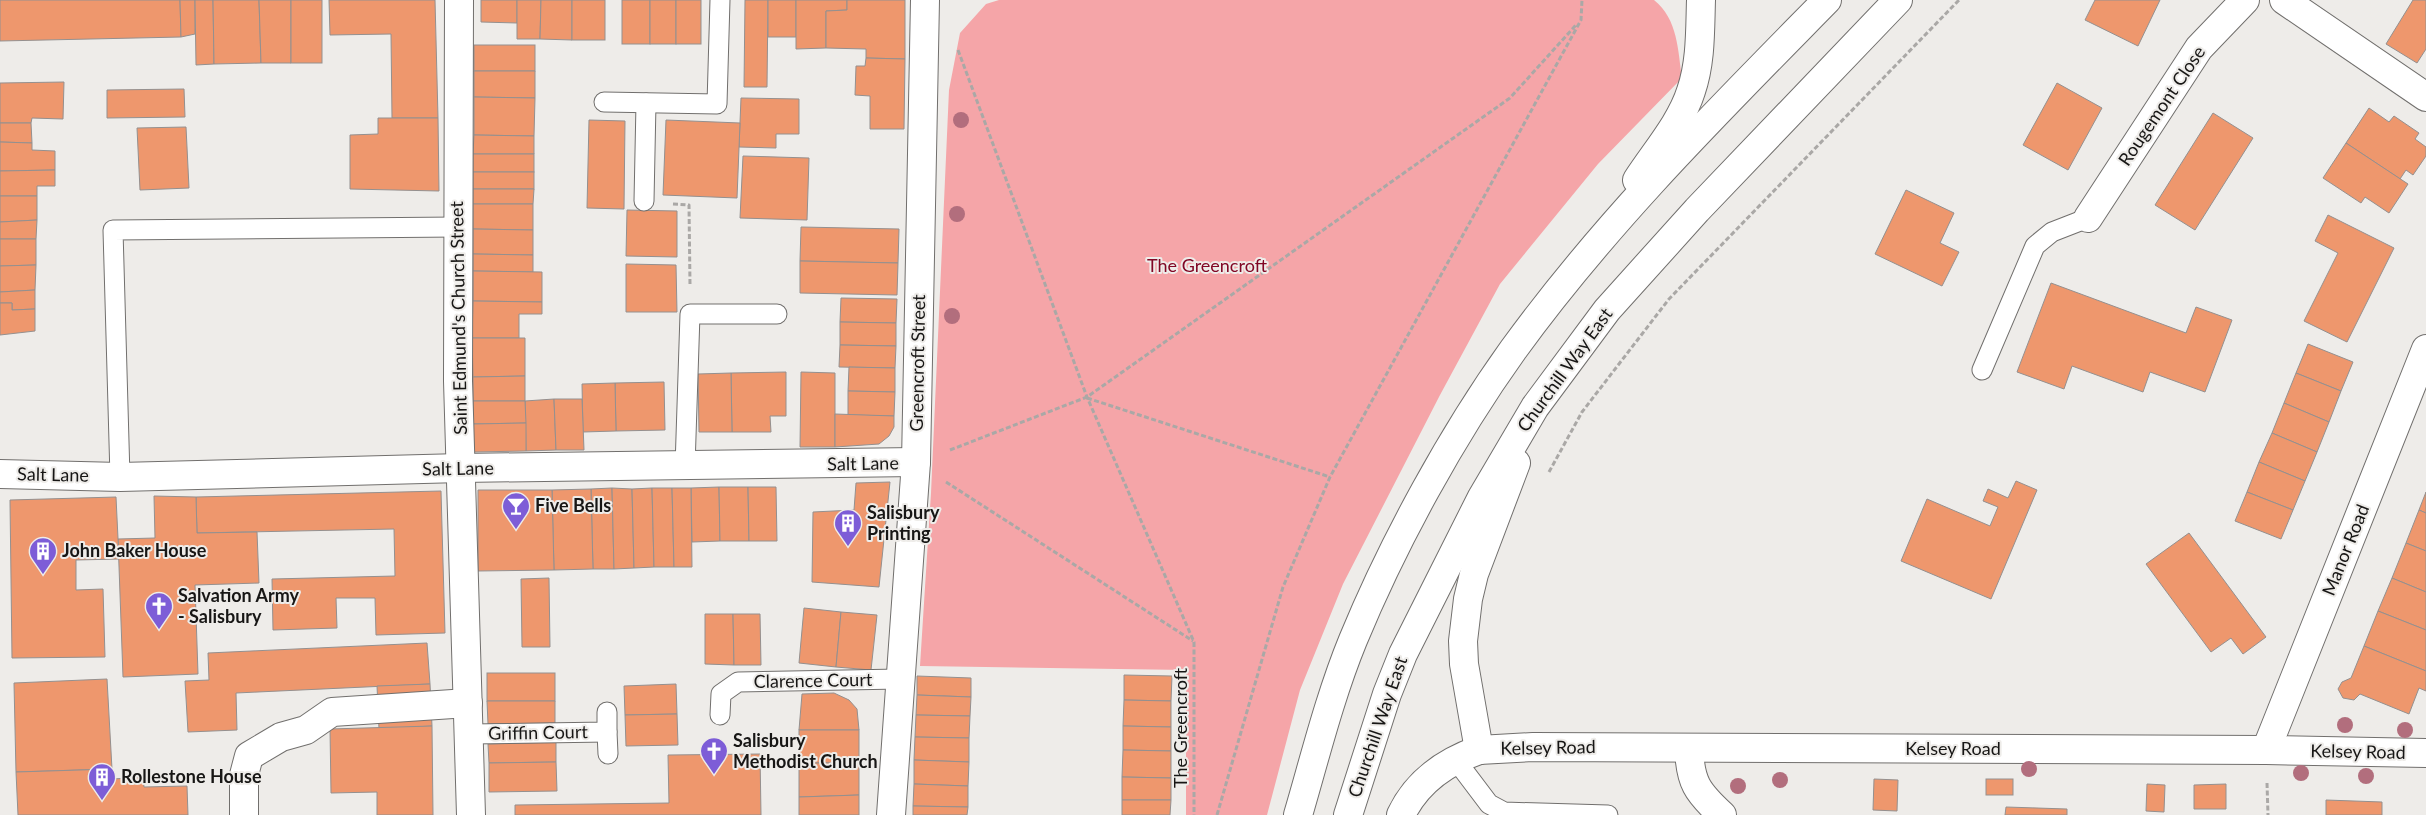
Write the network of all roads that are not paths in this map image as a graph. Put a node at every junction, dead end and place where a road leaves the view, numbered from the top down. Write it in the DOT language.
graph roads {
  1 [pos="458,0"];
  2 [pos="720,0"];
  3 [pos="925,0"];
  4 [pos="1701,0"];
  5 [pos="1827,0"];
  6 [pos="1898,0"];
  7 [pos="2245,0"];
  8 [pos="2284,0"];
  9 [pos="2426,97"];
  10 [pos="604,102"];
  11 [pos="646,103"];
  12 [pos="644,201"];
  13 [pos="2088,218"];
  14 [pos="458,227"];
  15 [pos="1596,244"];
  16 [pos="778,314"];
  17 [pos="2426,349"];
  18 [pos="1982,370"];
  19 [pos="1535,407"];
  20 [pos="916,462"];
  21 [pos="685,467"];
  22 [pos="461,468"];
  23 [pos="0,474"];
  24 [pos="120,476"];
  25 [pos="900,679"];
  26 [pos="468,703"];
  27 [pos="606,712"];
  28 [pos="720,715"];
  29 [pos="607,732"];
  30 [pos="469,734"];
  31 [pos="1689,748"];
  32 [pos="2266,750"];
  33 [pos="2426,753"];
  34 [pos="608,754"];
  35 [pos="1467,755"];
  36 [pos="244,815"];
  37 [pos="471,815"];
  38 [pos="891,815"];
  39 [pos="1298,815"];
  40 [pos="1348,815"];
  41 [pos="1401,815"];
  42 [pos="1608,815"];
  43 [pos="1722,815"];
  1 -- 14 [label="main road, Saint Edmund's Church Street"];
  2 -- 11 [label="lane"];
  3 -- 20 [label="main road, Greencroft Street"];
  4 -- 15 [label="main road"];
  5 -- 15 [label="main road"];
  6 -- 19 [label="main road, Churchill Way East"];
  7 -- 13 [label="main road, Rougemont Close"];
  8 -- 9 [label="main road"];
  10 -- 11 [label="lane"];
  11 -- 12 [label="lane"];
  13 -- 18 [label="lane"];
  14 -- 22 [label="main road, Saint Edmund's Church Street"];
  14 -- 24 [label="lane"];
  15 -- 39 [label="main road"];
  16 -- 21 [label="lane"];
  17 -- 32 [label="main road, Manor Road"];
  19 -- 35 [label="main road"];
  19 -- 40 [label="main road, Churchill Way East"];
  20 -- 21 [label="main road, Salt Lane"];
  20 -- 25 [label="main road, Greencroft Street"];
  21 -- 22 [label="main road, Salt Lane"];
  22 -- 24 [label="main road, Salt Lane"];
  22 -- 26 [label="main road, Saint Edmund's Church Street"];
  23 -- 24 [label="main road, Salt Lane"];
  25 -- 28 [label="lane, Clarence Court"];
  25 -- 38 [label="main road, Greencroft Street"];
  26 -- 30 [label="main road, Saint Edmund's Church Street"];
  26 -- 36 [label="main road"];
  27 -- 29 [label="lane, Griffin Court"];
  29 -- 30 [label="lane, Griffin Court"];
  29 -- 34 [label="lane, Griffin Court"];
  30 -- 37 [label="main road, Saint Edmund's Church Street"];
  31 -- 32 [label="main road, Kelsey Road"];
  31 -- 35 [label="main road, Kelsey Road"];
  31 -- 43 [label="main road"];
  32 -- 33 [label="main road, Kelsey Road"];
  35 -- 41 [label="main road"];
  35 -- 42 [label="lane"];
}
